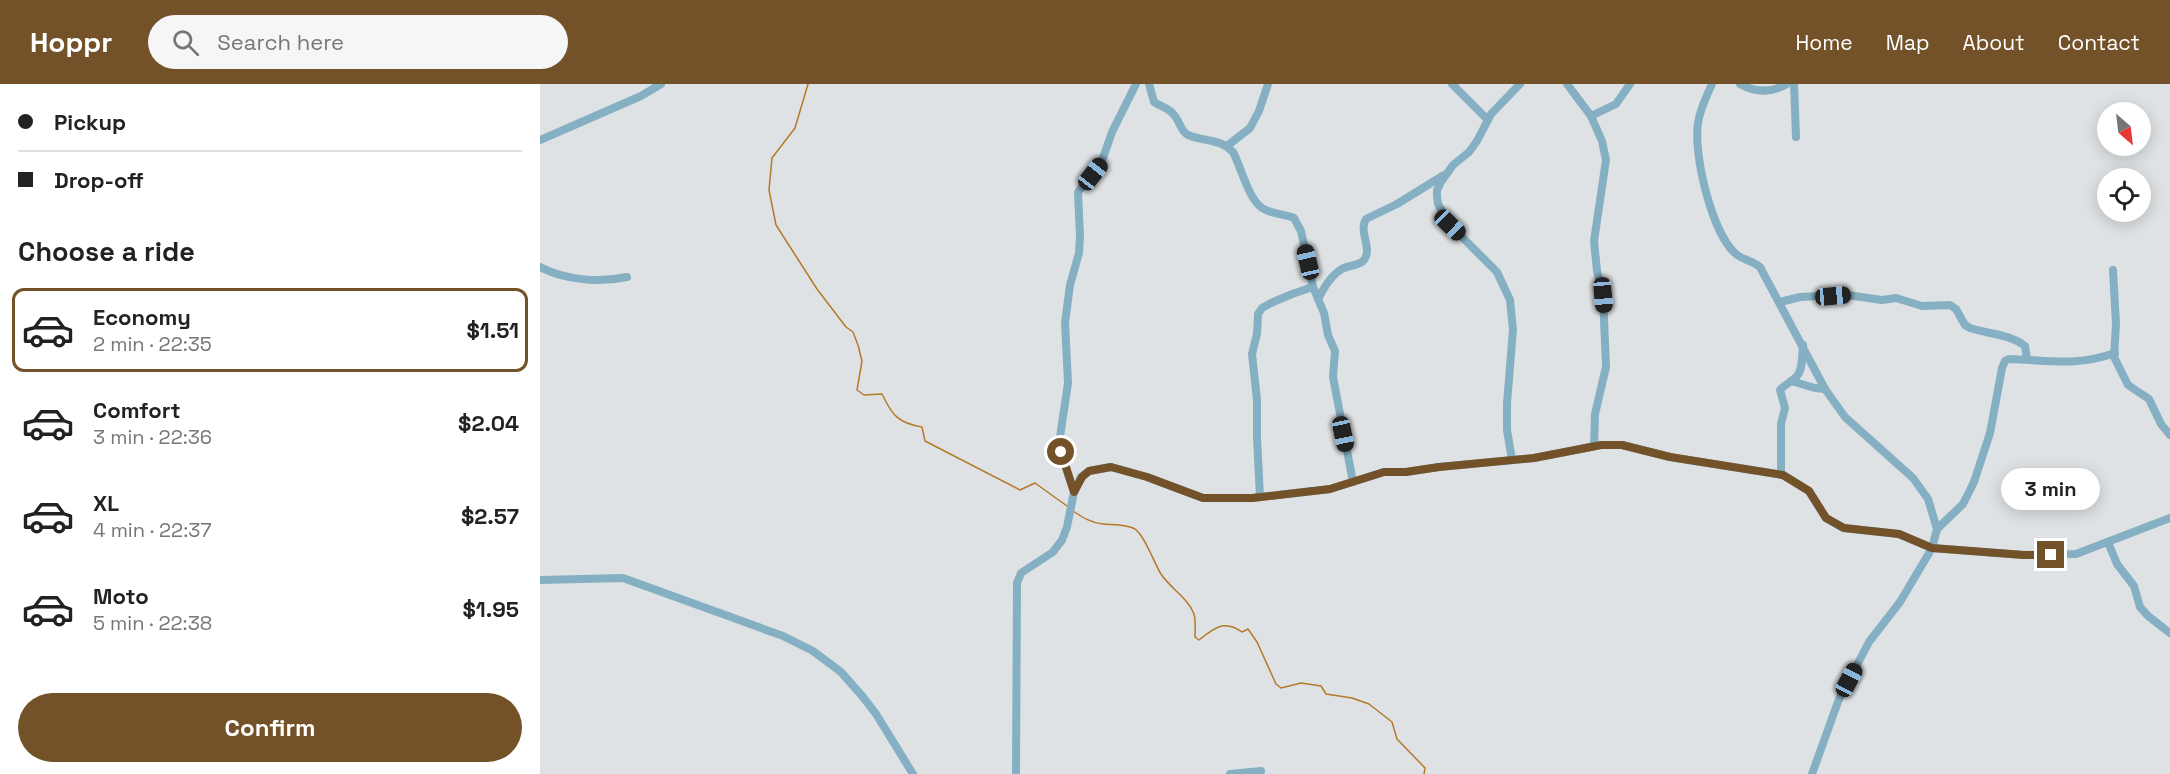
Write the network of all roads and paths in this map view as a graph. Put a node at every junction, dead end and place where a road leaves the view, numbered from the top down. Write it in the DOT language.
graph roads {
  1 [pos="661,84"];
  2 [pos="1136,84"];
  3 [pos="1149,84"];
  4 [pos="1268,84"];
  5 [pos="1452,84"];
  6 [pos="1520,84"];
  7 [pos="1567,84"];
  8 [pos="1630,84"];
  9 [pos="1712,84"];
  10 [pos="1740,84"];
  11 [pos="1787,84"];
  12 [pos="1794,84"];
  13 [pos="1591,116"];
  14 [pos="1488,120"];
  15 [pos="1796,137"];
  16 [pos="540,140"];
  17 [pos="1227,146"];
  18 [pos="1448,173"];
  19 [pos="540,267"];
  20 [pos="2113,270"];
  21 [pos="627,278"];
  22 [pos="1313,287"];
  23 [pos="1318,298"];
  24 [pos="1780,302"];
  25 [pos="1803,345"];
  26 [pos="2115,352"];
  27 [pos="2027,359"];
  28 [pos="1791,381"];
  29 [pos="1825,389"];
  30 [pos="2170,435"];
  31 [pos="1594,446"];
  32 [pos="1512,460"];
  33 [pos="1781,475"];
  34 [pos="1353,482"];
  35 [pos="1074,492"];
  36 [pos="1260,497"];
  37 [pos="2170,518"];
  38 [pos="1937,529"];
  39 [pos="2108,542"];
  40 [pos="1932,548"];
  41 [pos="540,580"];
  42 [pos="2170,633"];
  43 [pos="1261,771"];
  44 [pos="913,774"];
  45 [pos="1016,774"];
  46 [pos="1230,774"];
  47 [pos="1812,774"];
  1 -- 16 [label="street"];
  2 -- 35 [label="street"];
  3 -- 17 [label="street"];
  4 -- 17 [label="street"];
  5 -- 14 [label="street"];
  6 -- 14 [label="street"];
  7 -- 13 [label="street"];
  8 -- 13 [label="street"];
  9 -- 24 [label="street"];
  10 -- 11 [label="street"];
  12 -- 15 [label="street"];
  13 -- 31 [label="street"];
  14 -- 18 [label="street"];
  17 -- 22 [label="street"];
  18 -- 23 [label="street"];
  18 -- 32 [label="street"];
  19 -- 21 [label="street"];
  20 -- 26 [label="street"];
  22 -- 23 [label="street"];
  22 -- 36 [label="street"];
  23 -- 34 [label="street"];
  24 -- 25 [label="street"];
  24 -- 27 [label="street"];
  25 -- 28 [label="street"];
  25 -- 29 [label="street"];
  26 -- 27 [label="street"];
  26 -- 30 [label="street"];
  27 -- 38 [label="street"];
  28 -- 29 [label="street"];
  28 -- 33 [label="street"];
  29 -- 38 [label="street"];
  31 -- 32 [label="street"];
  31 -- 33 [label="street"];
  32 -- 34 [label="street"];
  33 -- 40 [label="street"];
  34 -- 36 [label="street"];
  35 -- 36 [label="street"];
  35 -- 45 [label="street"];
  37 -- 39 [label="street"];
  38 -- 40 [label="street"];
  39 -- 40 [label="street"];
  39 -- 42 [label="street"];
  40 -- 47 [label="street"];
  41 -- 44 [label="street"];
  43 -- 46 [label="street"];
}
